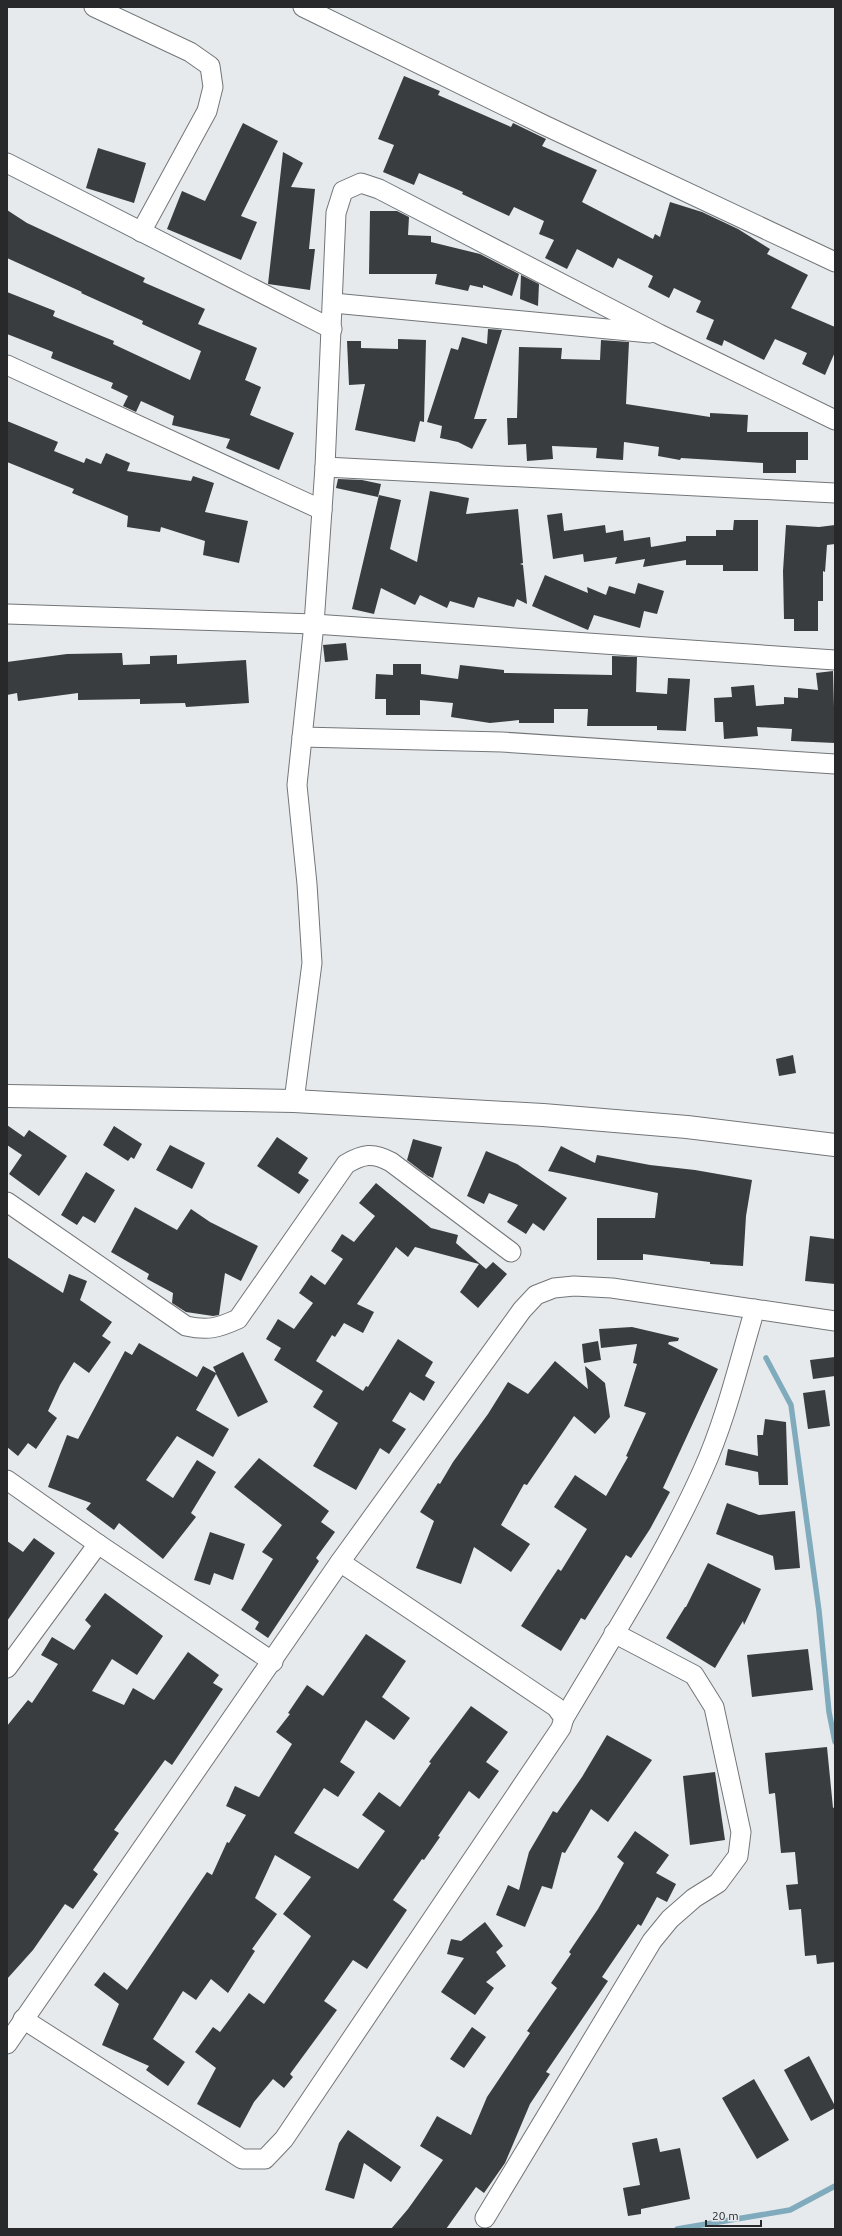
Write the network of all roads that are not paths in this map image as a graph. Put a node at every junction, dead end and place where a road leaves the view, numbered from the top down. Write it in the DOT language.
graph roads {
  1 [pos="94,7"];
  2 [pos="303,7"];
  3 [pos="7,163"];
  4 [pos="142,232"];
  5 [pos="835,262"];
  6 [pos="333,303"];
  7 [pos="332,329"];
  8 [pos="659,334"];
  9 [pos="7,365"];
  10 [pos="835,420"];
  11 [pos="325,467"];
  12 [pos="835,493"];
  13 [pos="322,510"];
  14 [pos="7,614"];
  15 [pos="314,624"];
  16 [pos="835,660"];
  17 [pos="302,736"];
  18 [pos="835,764"];
  19 [pos="7,1096"];
  20 [pos="294,1101"];
  21 [pos="835,1145"];
  22 [pos="7,1202"];
  23 [pos="511,1252"];
  24 [pos="755,1309"];
  25 [pos="835,1320"];
  26 [pos="7,1480"];
  27 [pos="98,1544"];
  28 [pos="340,1562"];
  29 [pos="614,1634"];
  30 [pos="273,1662"];
  31 [pos="7,1668"];
  32 [pos="564,1718"];
  33 [pos="23,2019"];
  34 [pos="7,2044"];
  35 [pos="485,2218"];
  1 -- 4 [label="street"];
  2 -- 5 [label="street"];
  3 -- 4 [label="street"];
  4 -- 7 [label="street"];
  6 -- 7 [label="street"];
  6 -- 8 [label="street"];
  6 -- 8 [label="street"];
  7 -- 11 [label="street"];
  8 -- 10 [label="street"];
  9 -- 13 [label="street"];
  11 -- 12 [label="street"];
  11 -- 13 [label="street"];
  13 -- 15 [label="street"];
  14 -- 15 [label="street"];
  15 -- 16 [label="street"];
  15 -- 17 [label="street"];
  17 -- 18 [label="street"];
  17 -- 20 [label="street"];
  19 -- 20 [label="street"];
  20 -- 21 [label="street"];
  22 -- 23 [label="street"];
  24 -- 25 [label="street"];
  24 -- 28 [label="street"];
  24 -- 29 [label="street"];
  26 -- 27 [label="street"];
  27 -- 30 [label="street"];
  27 -- 31 [label="street"];
  28 -- 30 [label="street"];
  28 -- 32 [label="street"];
  29 -- 32 [label="street"];
  29 -- 35 [label="street"];
  30 -- 33 [label="street"];
  32 -- 33 [label="street"];
  33 -- 34 [label="street"];
}
